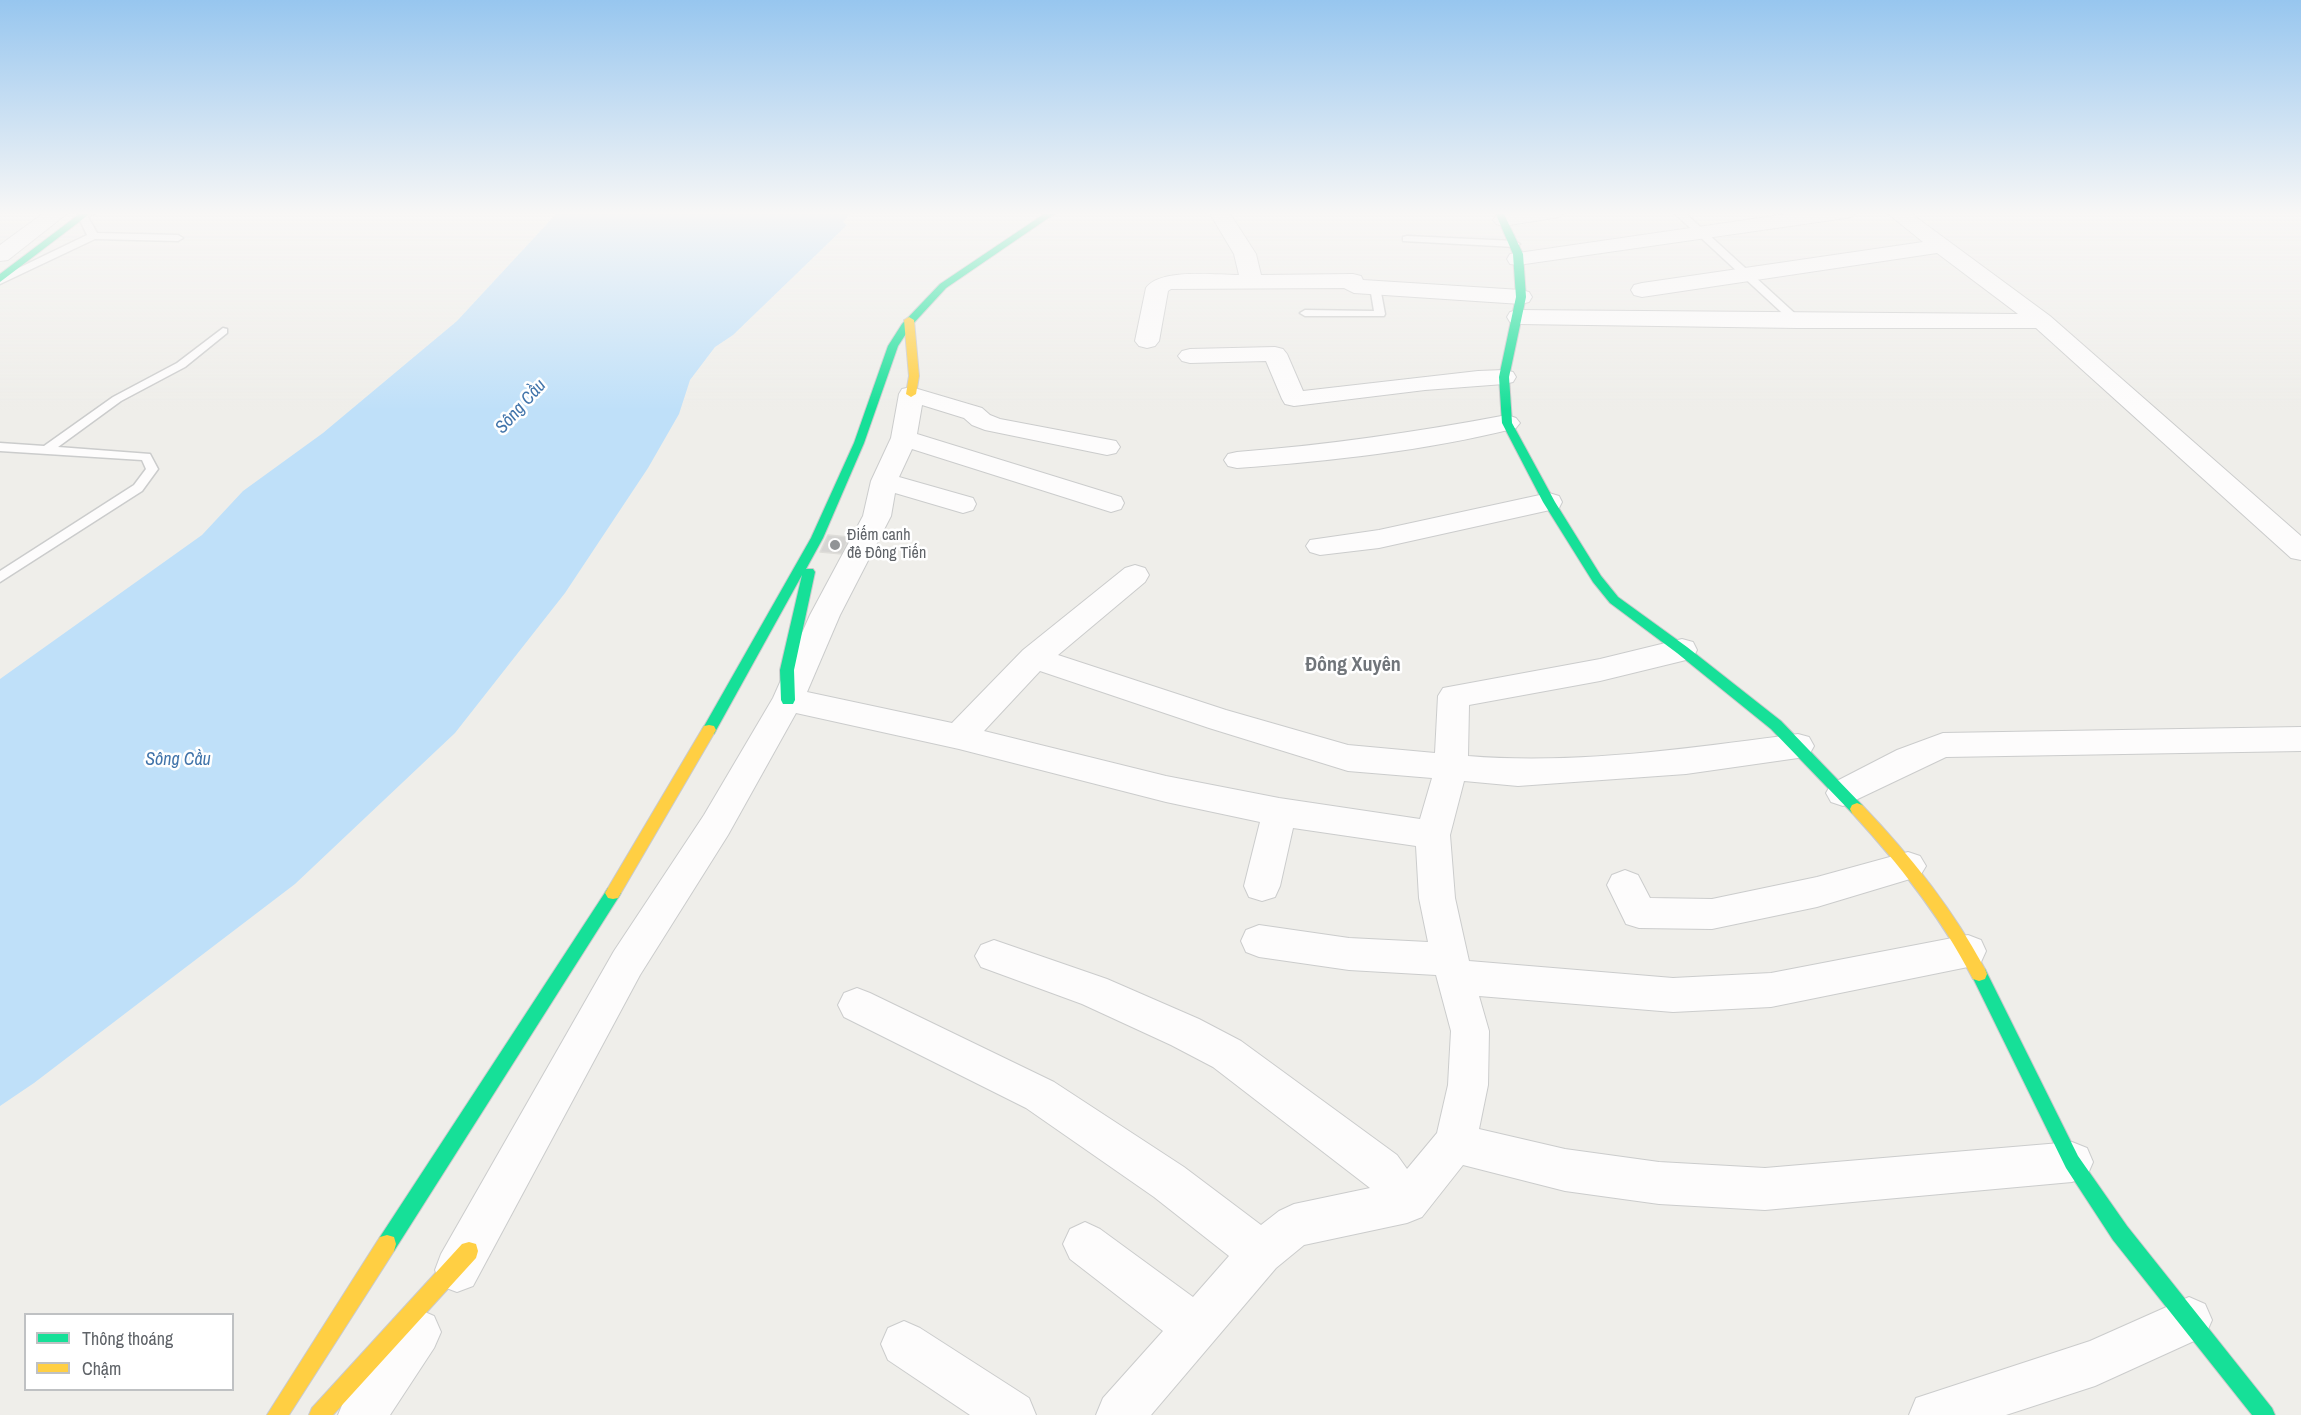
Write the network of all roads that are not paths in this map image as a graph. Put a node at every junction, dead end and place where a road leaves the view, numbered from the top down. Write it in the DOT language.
graph roads {
  1 [pos="956,278"];
  2 [pos="1518,278"];
  3 [pos="1721,278"];
  4 [pos="1752,278"];
  5 [pos="1982,278"];
  6 [pos="1251,280"];
  7 [pos="1375,286"];
  8 [pos="1642,290"];
  9 [pos="1519,307"];
  10 [pos="1305,313"];
  11 [pos="909,320"];
  12 [pos="1797,321"];
  13 [pos="2042,321"];
  14 [pos="223,331"];
  15 [pos="1147,341"];
  16 [pos="1190,356"];
  17 [pos="1504,377"];
  18 [pos="912,394"];
  19 [pos="1507,423"];
  20 [pos="904,438"];
  21 [pos="0,447"];
  22 [pos="1107,447"];
  23 [pos="48,449"];
  24 [pos="1237,460"];
  25 [pos="884,481"];
  26 [pos="1549,502"];
  27 [pos="1111,503"];
  28 [pos="963,504"];
  29 [pos="817,538"];
  30 [pos="1320,546"];
  31 [pos="2301,551"];
  32 [pos="1135,575"];
  33 [pos="0,578"];
  34 [pos="1682,650"];
  35 [pos="1034,658"];
  36 [pos="788,700"];
  37 [pos="959,737"];
  38 [pos="2301,739"];
  39 [pos="1798,746"];
  40 [pos="1451,768"];
  41 [pos="1843,793"];
  42 [pos="1279,812"];
  43 [pos="1433,835"];
  44 [pos="1908,866"];
  45 [pos="1625,885"];
  46 [pos="1262,886"];
  47 [pos="1259,941"];
  48 [pos="1968,951"];
  49 [pos="994,956"];
  50 [pos="1453,968"];
  51 [pos="857,1005"];
  52 [pos="1455,1143"];
  53 [pos="2072,1162"];
  54 [pos="1407,1202"];
  55 [pos="1085,1244"];
  56 [pos="469,1251"];
  57 [pos="1261,1253"];
  58 [pos="2189,1320"];
  59 [pos="1196,1328"];
  60 [pos="904,1344"];
  61 [pos="277,1415"];
  62 [pos="319,1415"];
  63 [pos="362,1415"];
  64 [pos="1012,1415"];
  65 [pos="1120,1415"];
  66 [pos="1933,1415"];
  67 [pos="2265,1415"];
  1 -- 11 [label="main road"];
  2 -- 9 [label="main road"];
  3 -- 8 [label="street"];
  4 -- 12 [label="lane"];
  5 -- 13 [label="street"];
  6 -- 7 [label="street"];
  6 -- 15 [label="street"];
  7 -- 9 [label="street"];
  7 -- 10 [label="lane"];
  9 -- 12 [label="street"];
  9 -- 17 [label="main road"];
  11 -- 18 [label="main road"];
  11 -- 29 [label="main road"];
  12 -- 13 [label="street"];
  13 -- 31 [label="street"];
  14 -- 23 [label="lane"];
  16 -- 17 [label="street"];
  17 -- 19 [label="main road"];
  18 -- 20 [label="street"];
  18 -- 22 [label="street"];
  19 -- 24 [label="street"];
  19 -- 26 [label="main road"];
  20 -- 25 [label="street"];
  20 -- 27 [label="street"];
  21 -- 23 [label="lane"];
  23 -- 33 [label="lane"];
  25 -- 28 [label="street"];
  25 -- 36 [label="street"];
  26 -- 30 [label="street"];
  26 -- 34 [label="main road"];
  29 -- 36 [label="main road"];
  29 -- 61 [label="main road"];
  32 -- 35 [label="street"];
  34 -- 39 [label="main road"];
  34 -- 40 [label="street"];
  35 -- 37 [label="street"];
  35 -- 40 [label="street"];
  36 -- 37 [label="street"];
  36 -- 56 [label="street"];
  37 -- 42 [label="street"];
  38 -- 41 [label="street"];
  39 -- 40 [label="street"];
  39 -- 41 [label="main road"];
  40 -- 43 [label="street"];
  41 -- 44 [label="main road"];
  42 -- 43 [label="street"];
  42 -- 46 [label="street"];
  43 -- 50 [label="street"];
  44 -- 45 [label="street"];
  44 -- 48 [label="main road"];
  47 -- 50 [label="street"];
  48 -- 50 [label="street"];
  48 -- 53 [label="main road"];
  49 -- 54 [label="street"];
  50 -- 52 [label="street"];
  51 -- 57 [label="street"];
  52 -- 53 [label="street"];
  52 -- 54 [label="street"];
  53 -- 58 [label="main road"];
  54 -- 57 [label="street"];
  55 -- 59 [label="street"];
  56 -- 62 [label="main road"];
  56 -- 63 [label="street"];
  57 -- 59 [label="street"];
  58 -- 66 [label="street"];
  58 -- 67 [label="main road"];
  59 -- 65 [label="street"];
  60 -- 64 [label="street"];
}
